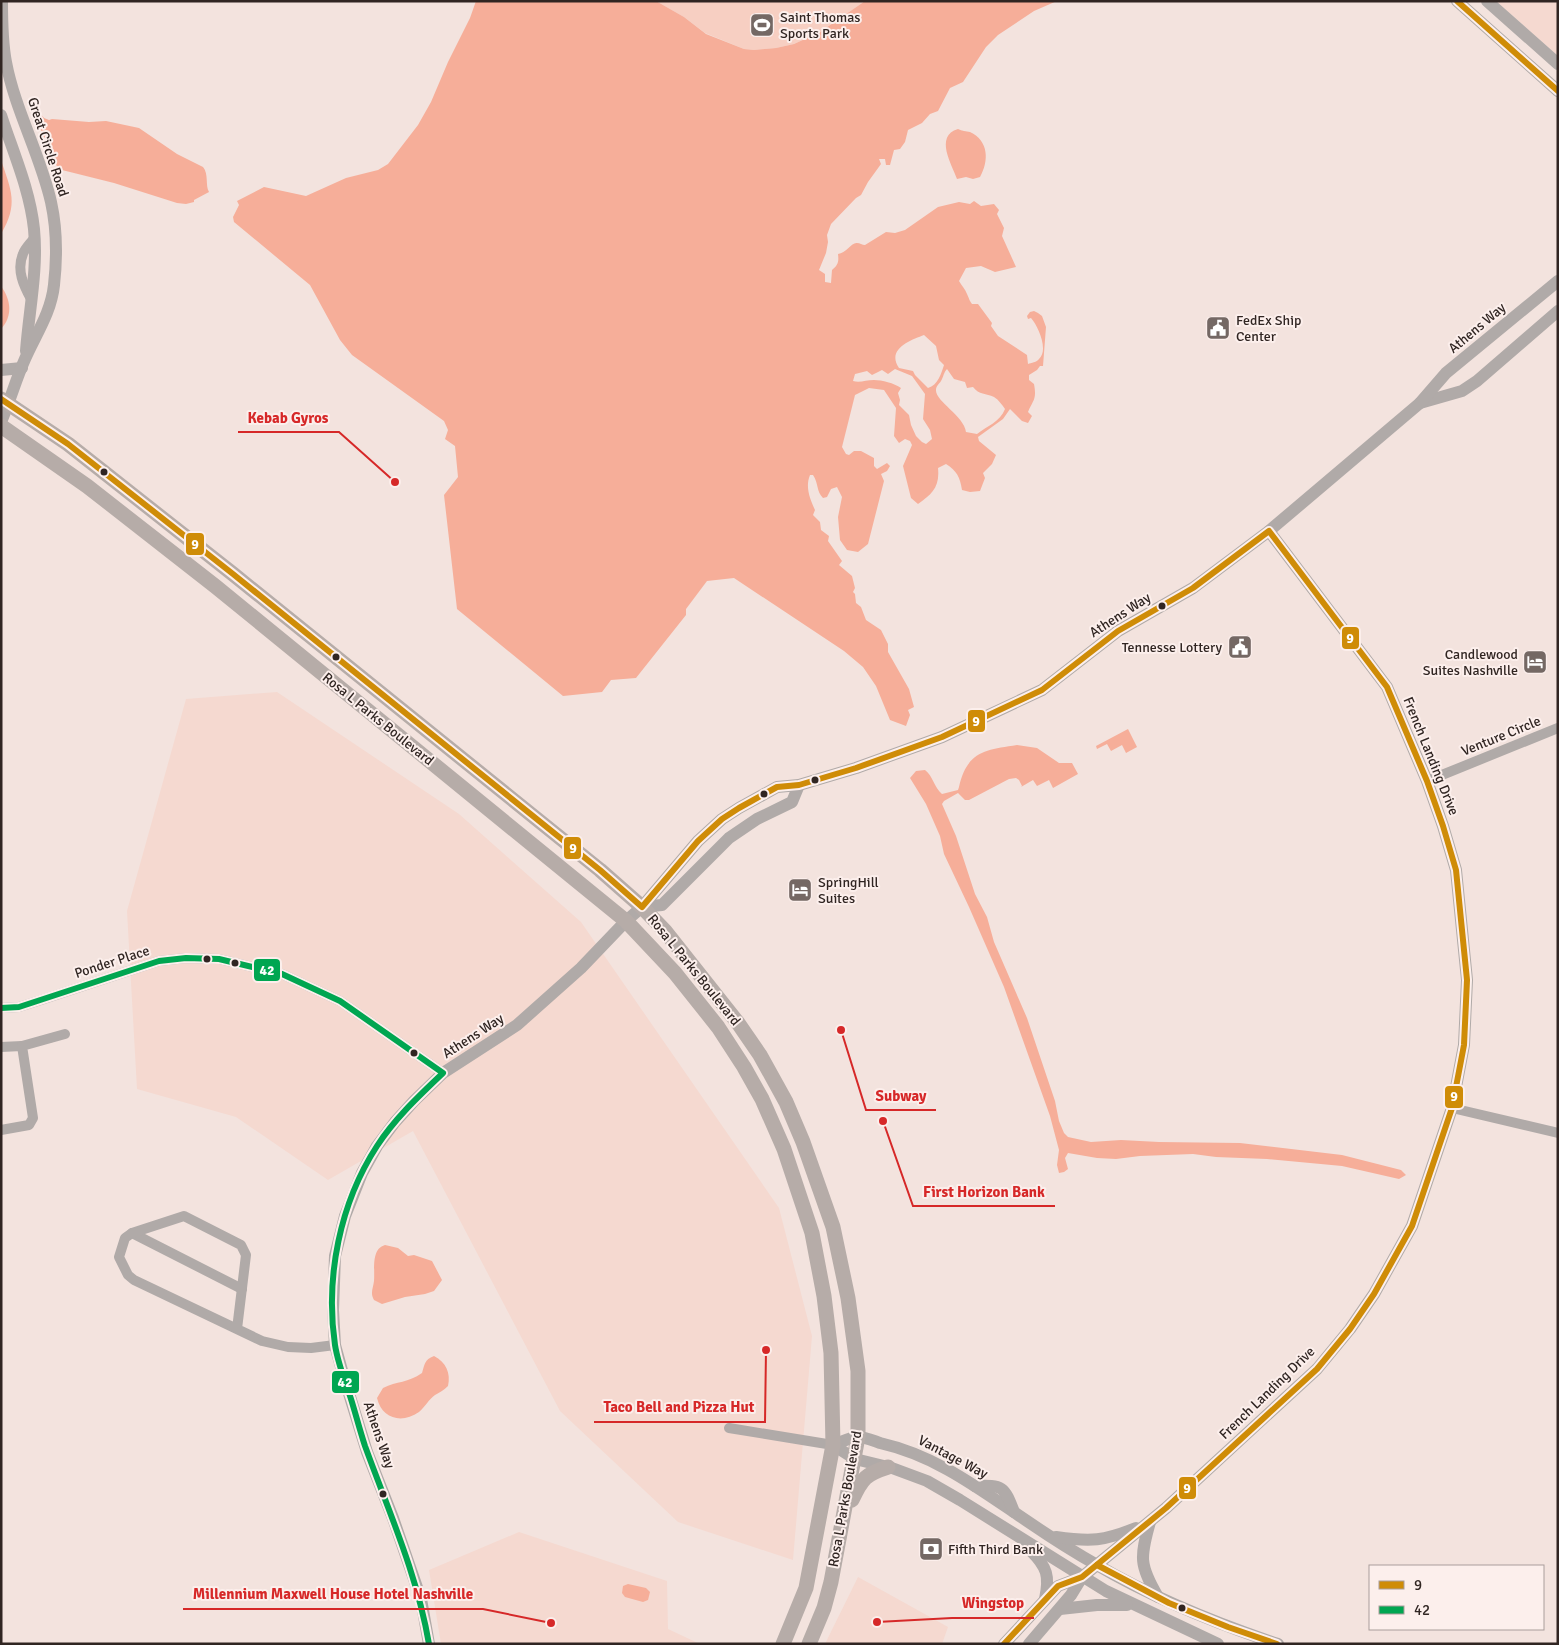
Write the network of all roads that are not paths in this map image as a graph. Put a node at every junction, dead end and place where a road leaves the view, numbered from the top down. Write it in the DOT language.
graph roads {
  1 [pos="2,1"];
  2 [pos="1457,1"];
  3 [pos="1487,1"];
  4 [pos="1558,64"];
  5 [pos="1558,91"];
  6 [pos="1,115"];
  7 [pos="1558,281"];
  8 [pos="1558,311"];
  9 [pos="24,363"];
  10 [pos="1,370"];
  11 [pos="5,402"];
  12 [pos="1420,403"];
  13 [pos="1,424"];
  14 [pos="1269,531"];
  15 [pos="1558,728"];
  16 [pos="1427,781"];
  17 [pos="799,785"];
  18 [pos="642,907"];
  19 [pos="626,921"];
  20 [pos="1,1008"];
  21 [pos="65,1034"];
  22 [pos="22,1046"];
  23 [pos="1,1048"];
  24 [pos="443,1073"];
  25 [pos="1452,1108"];
  26 [pos="1,1130"];
  27 [pos="1558,1133"];
  28 [pos="132,1234"];
  29 [pos="242,1289"];
  30 [pos="237,1329"];
  31 [pos="335,1345"];
  32 [pos="729,1428"];
  33 [pos="858,1437"];
  34 [pos="833,1445"];
  35 [pos="855,1459"];
  36 [pos="888,1467"];
  37 [pos="844,1517"];
  38 [pos="1150,1522"];
  39 [pos="1017,1536"];
  40 [pos="1050,1536"];
  41 [pos="1097,1565"];
  42 [pos="1082,1577"];
  43 [pos="1158,1597"];
  44 [pos="1045,1599"];
  45 [pos="1136,1606"];
  46 [pos="1060,1609"];
  47 [pos="429,1644"];
  48 [pos="783,1644"];
  49 [pos="809,1644"];
  50 [pos="1004,1644"];
  51 [pos="1029,1644"];
  52 [pos="1218,1644"];
  53 [pos="1278,1644"];
  1 -- 9 [label="street, Great Circle Road"];
  2 -- 5 [label="street"];
  3 -- 4 [label="street"];
  6 -- 9 [label="street, Great Circle Road"];
  7 -- 12 [label="street, Athens Way"];
  8 -- 12 [label="street, Athens Way"];
  9 -- 10 [label="street"];
  9 -- 11 [label="street, Great Circle Road"];
  11 -- 13 [label="street, Great Circle Road"];
  11 -- 18 [label="main road, Rosa L Parks Boulevard"];
  12 -- 14 [label="street, Athens Way"];
  13 -- 19 [label="main road, Rosa L Parks Boulevard"];
  14 -- 16 [label="street, French Landing Drive"];
  14 -- 17 [label="street, Athens Way"];
  15 -- 16 [label="street, Venture Circle"];
  16 -- 25 [label="street, French Landing Drive"];
  17 -- 18 [label="street, Athens Way"];
  17 -- 18 [label="street, Athens Way"];
  18 -- 19 [label="street, Athens Way"];
  18 -- 33 [label="main road, Rosa L Parks Boulevard"];
  19 -- 24 [label="street, Athens Way"];
  19 -- 34 [label="main road, Rosa L Parks Boulevard"];
  20 -- 24 [label="street, Ponder Place"];
  21 -- 22 [label="street"];
  22 -- 23 [label="street"];
  22 -- 26 [label="street"];
  24 -- 31 [label="street, Athens Way"];
  25 -- 27 [label="street"];
  25 -- 38 [label="street, French Landing Drive"];
  28 -- 29 [label="street"];
  28 -- 29 [label="street"];
  28 -- 30 [label="street"];
  29 -- 30 [label="street"];
  30 -- 31 [label="street"];
  31 -- 47 [label="street, Athens Way"];
  32 -- 34 [label="street"];
  33 -- 34 [label="street"];
  33 -- 35 [label="main road, Rosa L Parks Boulevard"];
  33 -- 40 [label="street, Vantage Way"];
  34 -- 35 [label="street"];
  34 -- 48 [label="main road, Rosa L Parks Boulevard"];
  35 -- 36 [label="street"];
  35 -- 37 [label="main road, Rosa L Parks Boulevard"];
  36 -- 37 [label="main road"];
  36 -- 39 [label="street"];
  37 -- 49 [label="main road, Rosa L Parks Boulevard"];
  38 -- 40 [label="street"];
  38 -- 41 [label="street, French Landing Drive"];
  38 -- 43 [label="street"];
  39 -- 42 [label="street"];
  39 -- 44 [label="street"];
  40 -- 41 [label="street, Vantage Way"];
  41 -- 42 [label="street, French Landing Drive"];
  41 -- 43 [label="street, Vantage Way"];
  42 -- 44 [label="street, French Landing Drive"];
  42 -- 45 [label="street"];
  42 -- 46 [label="street, French Landing Drive"];
  43 -- 53 [label="street, Vantage Way"];
  44 -- 50 [label="street, French Landing Drive"];
  45 -- 46 [label="street"];
  45 -- 52 [label="street"];
  46 -- 51 [label="street, French Landing Drive"];
}
